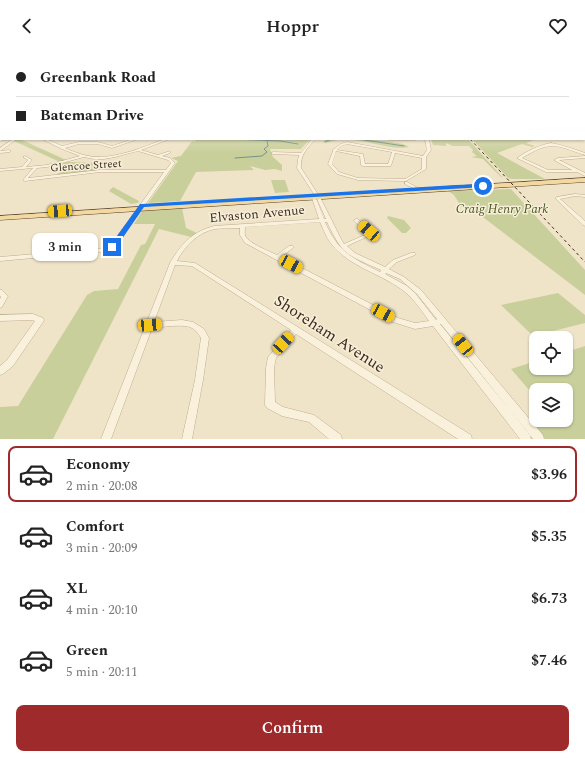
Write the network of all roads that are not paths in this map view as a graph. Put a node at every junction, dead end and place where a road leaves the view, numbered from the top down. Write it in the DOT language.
graph roads {
  1 [pos="14,140"];
  2 [pos="46,140"];
  3 [pos="133,140"];
  4 [pos="166,140"];
  5 [pos="313,140"];
  6 [pos="427,140"];
  7 [pos="63,147"];
  8 [pos="138,150"];
  9 [pos="334,150"];
  10 [pos="0,151"];
  11 [pos="9,151"];
  12 [pos="394,151"];
  13 [pos="169,152"];
  14 [pos="273,153"];
  15 [pos="302,154"];
  16 [pos="585,154"];
  17 [pos="82,156"];
  18 [pos="158,156"];
  19 [pos="25,157"];
  20 [pos="424,157"];
  21 [pos="585,157"];
  22 [pos="579,158"];
  23 [pos="585,160"];
  24 [pos="36,167"];
  25 [pos="23,168"];
  26 [pos="0,170"];
  27 [pos="167,171"];
  28 [pos="577,171"];
  29 [pos="585,175"];
  30 [pos="585,180"];
  31 [pos="406,181"];
  32 [pos="483,186"];
  33 [pos="418,189"];
  34 [pos="409,190"];
  35 [pos="585,196"];
  36 [pos="316,197"];
  37 [pos="141,207"];
  38 [pos="0,214"];
  39 [pos="0,218"];
  40 [pos="326,220"];
  41 [pos="356,220"];
  42 [pos="585,224"];
  43 [pos="243,226"];
  44 [pos="343,246"];
  45 [pos="291,247"];
  46 [pos="412,254"];
  47 [pos="278,257"];
  48 [pos="0,258"];
  49 [pos="173,263"];
  50 [pos="383,272"];
  51 [pos="0,292"];
  52 [pos="0,305"];
  53 [pos="0,318"];
  54 [pos="444,321"];
  55 [pos="435,323"];
  56 [pos="150,325"];
  57 [pos="296,329"];
  58 [pos="0,371"];
  59 [pos="106,439"];
  60 [pos="187,439"];
  61 [pos="337,439"];
  62 [pos="466,439"];
  63 [pos="526,439"];
  64 [pos="539,439"];
  1 -- 10 [label="street"];
  2 -- 7 [label="street"];
  3 -- 7 [label="street"];
  4 -- 8 [label="street"];
  5 -- 15 [label="street"];
  6 -- 20 [label="street"];
  7 -- 17 [label="street"];
  8 -- 17 [label="street"];
  8 -- 18 [label="street"];
  9 -- 12 [label="street"];
  9 -- 12 [label="street"];
  9 -- 31 [label="street"];
  10 -- 11 [label="street"];
  12 -- 20 [label="street"];
  13 -- 18 [label="street"];
  14 -- 15 [label="street"];
  15 -- 36 [label="street"];
  16 -- 28 [label="street"];
  17 -- 24 [label="street"];
  18 -- 27 [label="street"];
  19 -- 25 [label="street"];
  20 -- 31 [label="street"];
  21 -- 22 [label="street"];
  22 -- 23 [label="street"];
  22 -- 28 [label="street"];
  24 -- 25 [label="street"];
  24 -- 27 [label="street, Glencoe Street"];
  25 -- 26 [label="street"];
  27 -- 37 [label="street"];
  28 -- 29 [label="street"];
  30 -- 32 [label="main road"];
  31 -- 33 [label="street"];
  31 -- 34 [label="street"];
  32 -- 33 [label="main road"];
  32 -- 34 [label="main road"];
  33 -- 34 [label="main road"];
  34 -- 36 [label="main road"];
  35 -- 42 [label="street"];
  36 -- 37 [label="main road"];
  36 -- 40 [label="street"];
  37 -- 38 [label="main road"];
  37 -- 39 [label="main road"];
  37 -- 48 [label="street"];
  40 -- 43 [label="street, Elvaston Avenue"];
  40 -- 44 [label="street"];
  40 -- 50 [label="street"];
  41 -- 44 [label="street"];
  43 -- 47 [label="street"];
  43 -- 49 [label="street, Elvaston Avenue"];
  44 -- 50 [label="street"];
  45 -- 47 [label="street"];
  46 -- 50 [label="street"];
  47 -- 55 [label="street"];
  49 -- 56 [label="street, Elvaston Avenue"];
  49 -- 57 [label="street, Shoreham Avenue"];
  50 -- 54 [label="street"];
  50 -- 55 [label="street"];
  51 -- 52 [label="street"];
  53 -- 58 [label="street"];
  54 -- 55 [label="street"];
  54 -- 64 [label="street"];
  55 -- 63 [label="street"];
  56 -- 59 [label="street, Elvaston Avenue"];
  56 -- 60 [label="street"];
  57 -- 61 [label="street"];
  57 -- 62 [label="street, Shoreham Avenue"];
}
